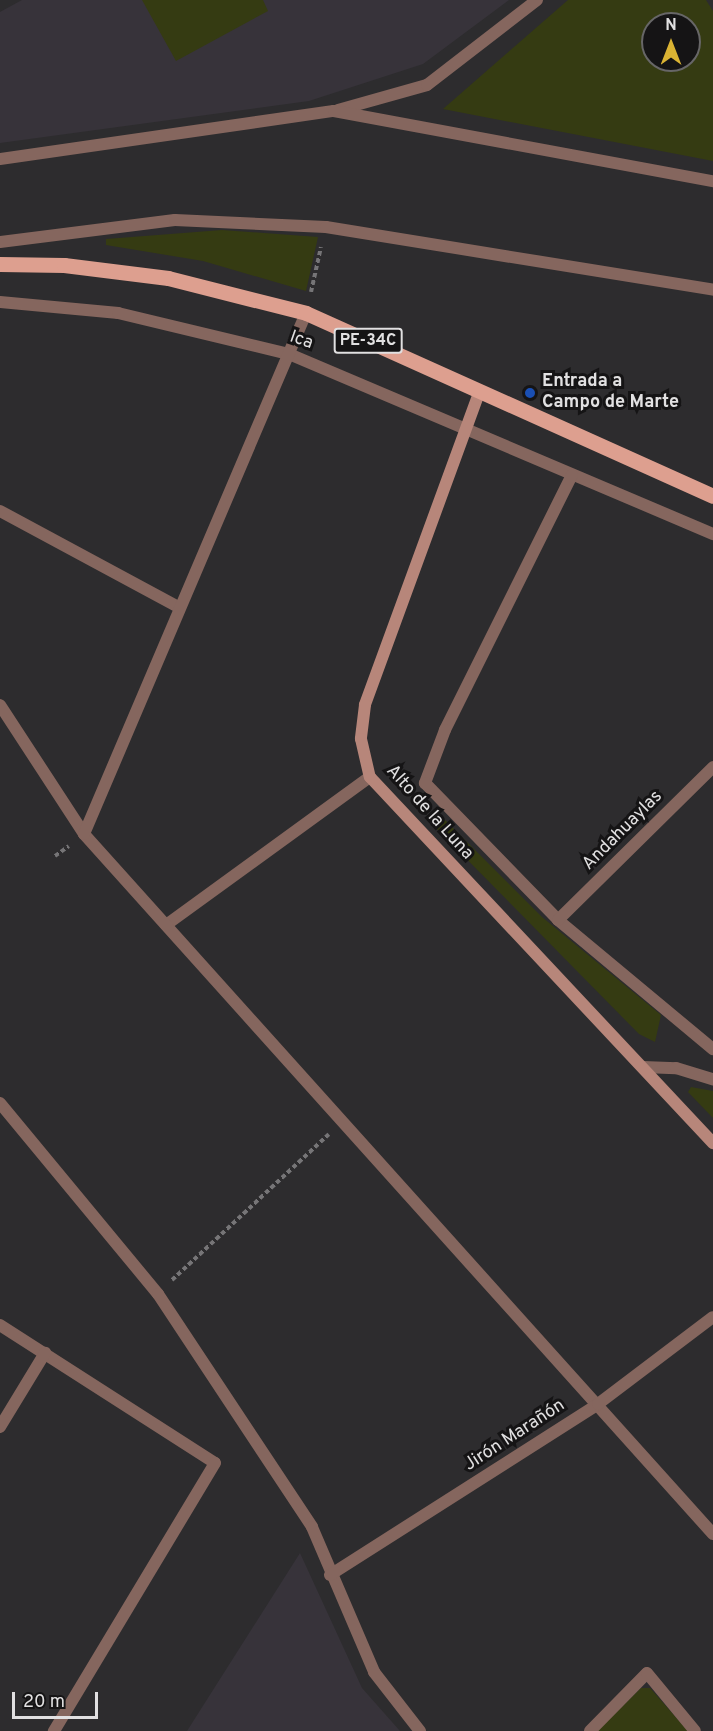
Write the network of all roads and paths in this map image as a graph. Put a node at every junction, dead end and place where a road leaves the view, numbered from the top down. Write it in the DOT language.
graph roads {
  1 [pos="537,0"];
  2 [pos="334,111"];
  3 [pos="0,159"];
  4 [pos="713,181"];
  5 [pos="326,227"];
  6 [pos="0,242"];
  7 [pos="0,264"];
  8 [pos="713,290"];
  9 [pos="0,302"];
  10 [pos="306,313"];
  11 [pos="289,354"];
  12 [pos="479,393"];
  13 [pos="464,426"];
  14 [pos="572,475"];
  15 [pos="713,496"];
  16 [pos="0,511"];
  17 [pos="713,534"];
  18 [pos="178,607"];
  19 [pos="0,705"];
  20 [pos="713,767"];
  21 [pos="370,777"];
  22 [pos="84,834"];
  23 [pos="558,920"];
  24 [pos="166,925"];
  25 [pos="713,1050"];
  26 [pos="643,1067"];
  27 [pos="713,1079"];
  28 [pos="0,1103"];
  29 [pos="343,1122"];
  30 [pos="713,1143"];
  31 [pos="158,1294"];
  32 [pos="713,1317"];
  33 [pos="0,1325"];
  34 [pos="45,1353"];
  35 [pos="598,1404"];
  36 [pos="0,1427"];
  37 [pos="713,1534"];
  38 [pos="330,1575"];
  39 [pos="54,1731"];
  40 [pos="420,1731"];
  41 [pos="590,1731"];
  42 [pos="695,1731"];
  1 -- 2 [label="street"];
  2 -- 3 [label="street"];
  2 -- 4 [label="street"];
  5 -- 6 [label="street"];
  5 -- 8 [label="street"];
  5 -- 10 [label="path"];
  7 -- 10 [label="main road, PE-34C"];
  9 -- 11 [label="street, Ica"];
  10 -- 11 [label="street"];
  10 -- 12 [label="main road, PE-34C"];
  11 -- 13 [label="street, Ica"];
  11 -- 18 [label="street"];
  12 -- 13 [label="main road, Alto de la Luna"];
  12 -- 15 [label="main road, PE-34C"];
  13 -- 14 [label="street, Ica"];
  13 -- 21 [label="main road, Alto de la Luna"];
  14 -- 17 [label="street, Ica"];
  14 -- 23 [label="street"];
  16 -- 18 [label="street"];
  18 -- 22 [label="street"];
  19 -- 22 [label="street"];
  20 -- 23 [label="street, Andahuaylas"];
  21 -- 24 [label="street"];
  21 -- 26 [label="main road, Alto de la Luna"];
  22 -- 24 [label="street"];
  23 -- 25 [label="street"];
  24 -- 29 [label="street"];
  26 -- 27 [label="street"];
  26 -- 30 [label="main road, Alto de la Luna"];
  28 -- 31 [label="street"];
  29 -- 31 [label="path"];
  29 -- 35 [label="street"];
  31 -- 38 [label="street"];
  32 -- 35 [label="street, Jirón Marañón"];
  33 -- 34 [label="street"];
  34 -- 36 [label="street"];
  34 -- 39 [label="street"];
  35 -- 37 [label="street"];
  35 -- 38 [label="street, Jirón Marañón"];
  38 -- 40 [label="street"];
  41 -- 42 [label="street"];
}
